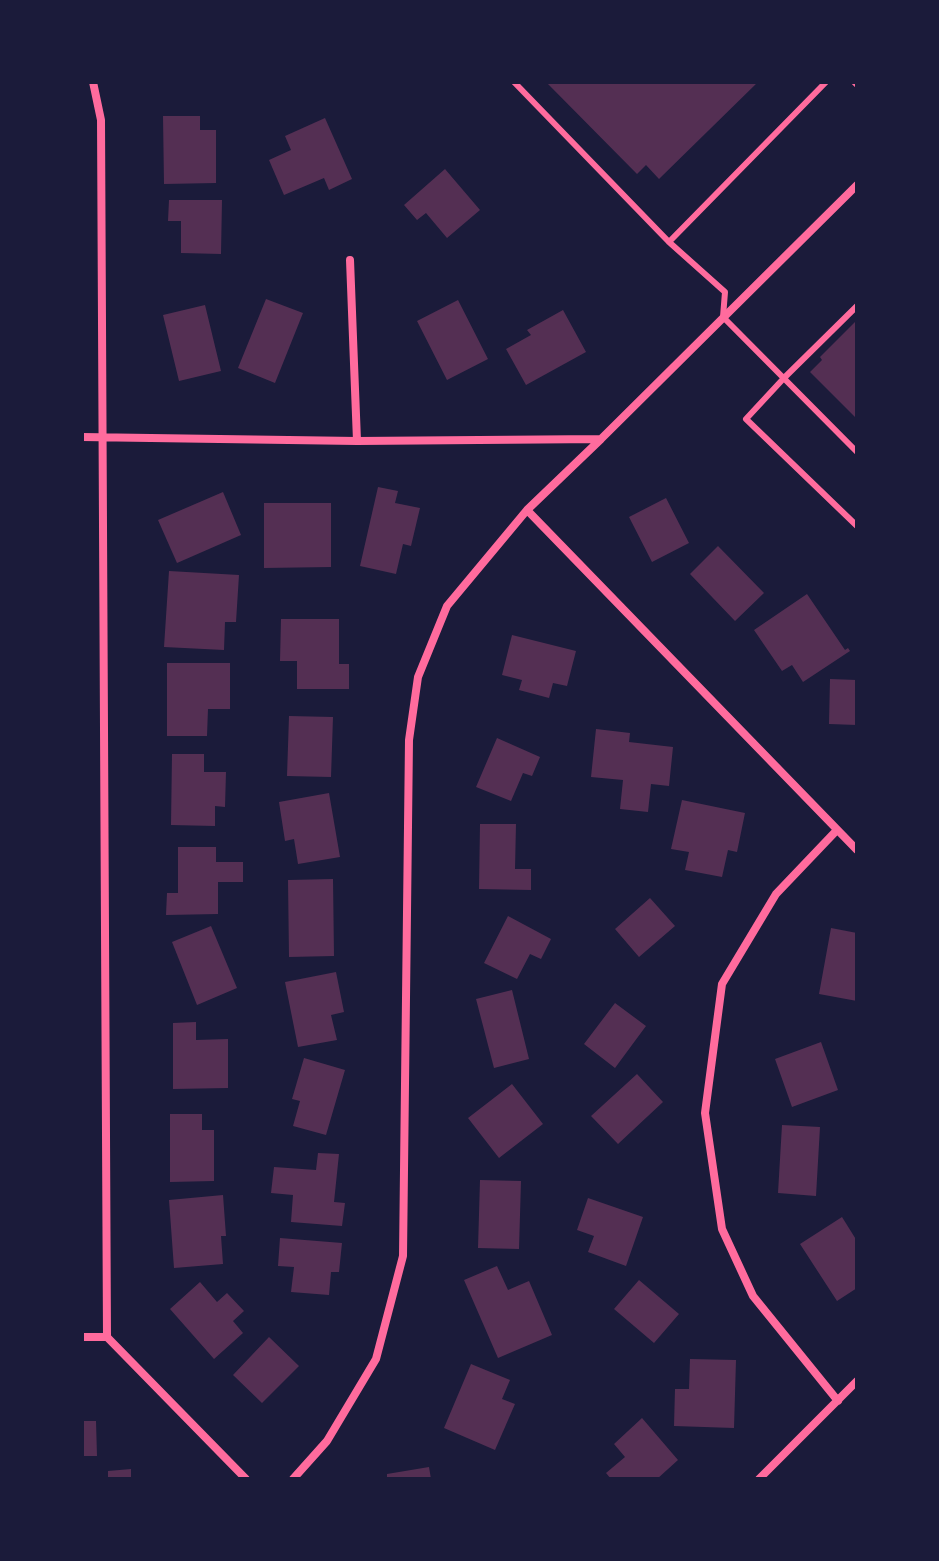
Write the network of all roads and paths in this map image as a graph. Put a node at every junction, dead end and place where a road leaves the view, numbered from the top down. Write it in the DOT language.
graph roads {
  1 [pos="93,82"];
  2 [pos="514,82"];
  3 [pos="826,82"];
  4 [pos="857,185"];
  5 [pos="669,242"];
  6 [pos="350,260"];
  7 [pos="857,306"];
  8 [pos="723,317"];
  9 [pos="784,378"];
  10 [pos="82,437"];
  11 [pos="104,437"];
  12 [pos="601,439"];
  13 [pos="357,441"];
  14 [pos="857,452"];
  15 [pos="527,510"];
  16 [pos="857,526"];
  17 [pos="837,830"];
  18 [pos="857,850"];
  19 [pos="82,1337"];
  20 [pos="107,1337"];
  21 [pos="857,1381"];
  22 [pos="838,1401"];
  23 [pos="246,1479"];
  24 [pos="293,1479"];
  25 [pos="759,1479"];
  1 -- 11 [label="street"];
  2 -- 5 [label="lane"];
  3 -- 5 [label="lane"];
  4 -- 8 [label="street"];
  5 -- 8 [label="lane"];
  6 -- 13 [label="street"];
  7 -- 9 [label="lane"];
  8 -- 9 [label="lane"];
  8 -- 12 [label="street"];
  9 -- 14 [label="lane"];
  9 -- 16 [label="lane"];
  10 -- 11 [label="street"];
  11 -- 13 [label="street"];
  11 -- 20 [label="street"];
  12 -- 13 [label="street"];
  12 -- 15 [label="street"];
  15 -- 17 [label="street"];
  15 -- 24 [label="street"];
  17 -- 18 [label="street"];
  17 -- 22 [label="street"];
  19 -- 20 [label="street"];
  20 -- 23 [label="street"];
  21 -- 22 [label="street"];
  22 -- 25 [label="street"];
}
